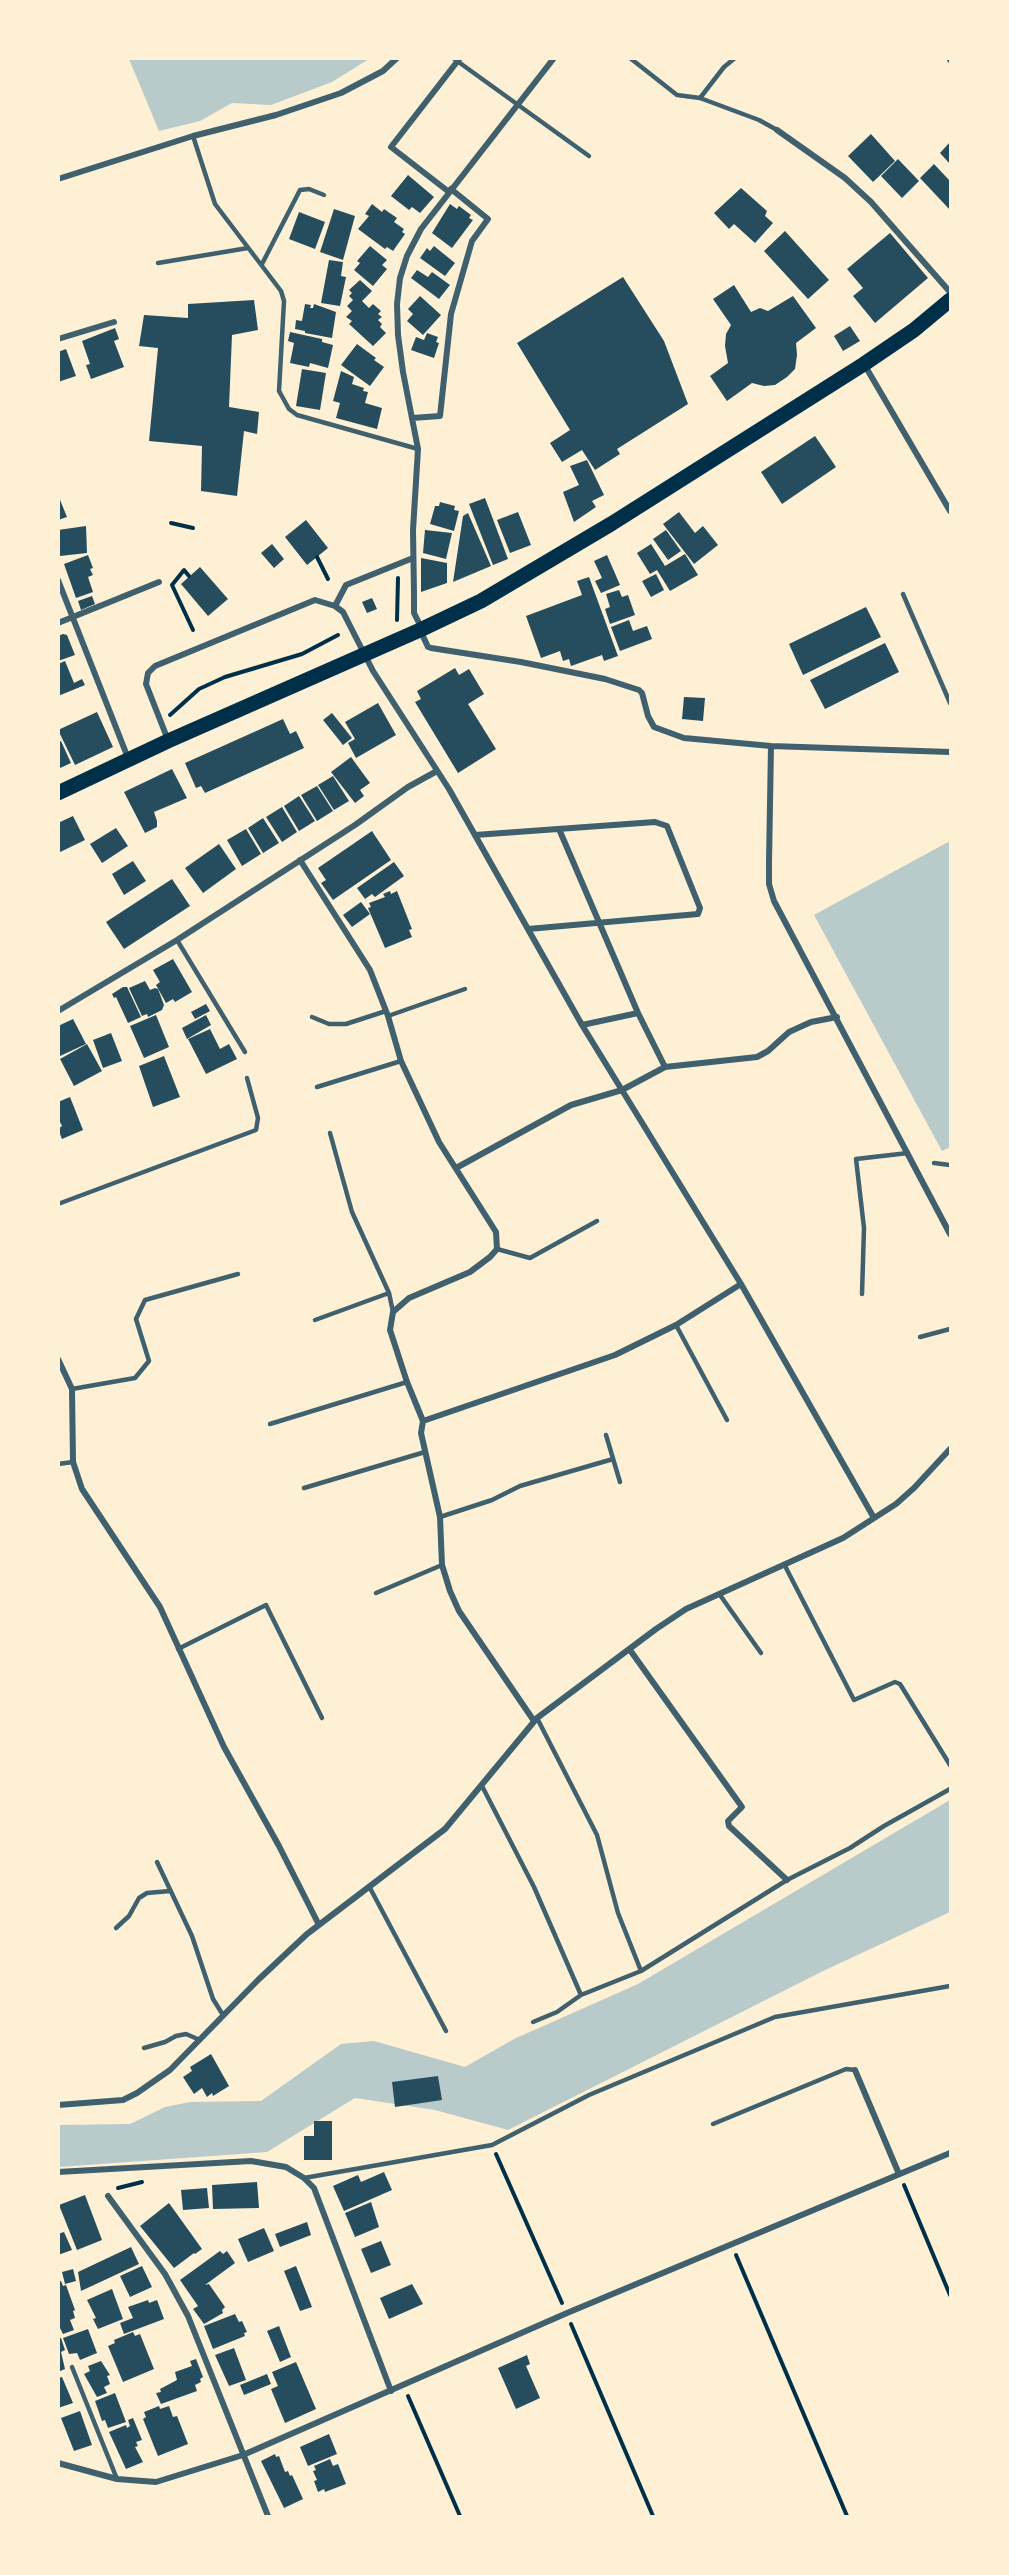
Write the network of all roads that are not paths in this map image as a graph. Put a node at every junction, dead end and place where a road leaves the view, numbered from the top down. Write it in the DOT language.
graph roads {
  1 [pos="397,58"];
  2 [pos="554,58"];
  3 [pos="630,58"];
  4 [pos="735,58"];
  5 [pos="457,60"];
  6 [pos="700,98"];
  7 [pos="517,106"];
  8 [pos="777,130"];
  9 [pos="193,136"];
  10 [pos="589,156"];
  11 [pos="58,178"];
  12 [pos="450,191"];
  13 [pos="324,195"];
  14 [pos="248,249"];
  15 [pos="158,263"];
  16 [pos="262,264"];
  17 [pos="951,291"];
  18 [pos="951,300"];
  19 [pos="114,322"];
  20 [pos="58,339"];
  21 [pos="864,364"];
  22 [pos="412,418"];
  23 [pos="418,448"];
  24 [pos="951,511"];
  25 [pos="413,558"];
  26 [pos="58,580"];
  27 [pos="159,582"];
  28 [pos="903,594"];
  29 [pos="335,606"];
  30 [pos="73,617"];
  31 [pos="58,623"];
  32 [pos="421,630"];
  33 [pos="364,655"];
  34 [pos="951,703"];
  35 [pos="168,741"];
  36 [pos="771,746"];
  37 [pos="951,752"];
  38 [pos="128,759"];
  39 [pos="437,771"];
  40 [pos="58,793"];
  41 [pos="559,829"];
  42 [pos="475,835"];
  43 [pos="300,860"];
  44 [pos="598,922"];
  45 [pos="528,929"];
  46 [pos="177,940"];
  47 [pos="465,989"];
  48 [pos="58,1011"];
  49 [pos="387,1013"];
  50 [pos="638,1013"];
  51 [pos="312,1017"];
  52 [pos="837,1017"];
  53 [pos="582,1025"];
  54 [pos="245,1052"];
  55 [pos="401,1061"];
  56 [pos="665,1067"];
  57 [pos="247,1078"];
  58 [pos="317,1087"];
  59 [pos="622,1090"];
  60 [pos="330,1133"];
  61 [pos="908,1153"];
  62 [pos="934,1162"];
  63 [pos="951,1166"];
  64 [pos="456,1168"];
  65 [pos="58,1204"];
  66 [pos="597,1221"];
  67 [pos="951,1234"];
  68 [pos="497,1249"];
  69 [pos="238,1274"];
  70 [pos="741,1284"];
  71 [pos="389,1293"];
  72 [pos="862,1294"];
  73 [pos="393,1312"];
  74 [pos="315,1320"];
  75 [pos="676,1325"];
  76 [pos="951,1329"];
  77 [pos="920,1337"];
  78 [pos="58,1359"];
  79 [pos="407,1382"];
  80 [pos="72,1389"];
  81 [pos="727,1420"];
  82 [pos="423,1421"];
  83 [pos="270,1424"];
  84 [pos="606,1435"];
  85 [pos="951,1449"];
  86 [pos="425,1452"];
  87 [pos="613,1459"];
  88 [pos="73,1462"];
  89 [pos="58,1464"];
  90 [pos="620,1482"];
  91 [pos="304,1488"];
  92 [pos="440,1517"];
  93 [pos="874,1518"];
  94 [pos="784,1564"];
  95 [pos="442,1565"];
  96 [pos="376,1593"];
  97 [pos="720,1595"];
  98 [pos="178,1649"];
  99 [pos="630,1650"];
  100 [pos="761,1653"];
  101 [pos="322,1718"];
  102 [pos="535,1719"];
  103 [pos="951,1765"];
  104 [pos="482,1786"];
  105 [pos="951,1789"];
  106 [pos="157,1862"];
  107 [pos="787,1880"];
  108 [pos="370,1888"];
  109 [pos="170,1891"];
  110 [pos="319,1925"];
  111 [pos="116,1929"];
  112 [pos="641,1971"];
  113 [pos="951,1986"];
  114 [pos="581,1995"];
  115 [pos="223,2015"];
  116 [pos="533,2022"];
  117 [pos="446,2031"];
  118 [pos="200,2040"];
  119 [pos="144,2048"];
  120 [pos="855,2070"];
  121 [pos="58,2106"];
  122 [pos="713,2124"];
  123 [pos="951,2153"];
  124 [pos="58,2173"];
  125 [pos="900,2174"];
  126 [pos="304,2178"];
  127 [pos="108,2196"];
  128 [pos="72,2367"];
  129 [pos="391,2391"];
  130 [pos="243,2455"];
  131 [pos="58,2463"];
  132 [pos="117,2479"];
  133 [pos="268,2517"];
  1 -- 9 [label="street"];
  2 -- 7 [label="street"];
  3 -- 6 [label="lane"];
  4 -- 6 [label="lane"];
  5 -- 7 [label="lane"];
  5 -- 12 [label="street"];
  6 -- 8 [label="lane"];
  7 -- 10 [label="lane"];
  7 -- 12 [label="street"];
  8 -- 17 [label="street"];
  9 -- 11 [label="street"];
  9 -- 14 [label="lane"];
  12 -- 22 [label="street"];
  12 -- 22 [label="street"];
  13 -- 16 [label="lane"];
  14 -- 15 [label="lane"];
  14 -- 16 [label="lane"];
  16 -- 23 [label="lane"];
  18 -- 21 [label="main road"];
  19 -- 20 [label="street"];
  21 -- 24 [label="street"];
  21 -- 32 [label="main road"];
  22 -- 23 [label="street"];
  23 -- 25 [label="street"];
  25 -- 29 [label="street"];
  25 -- 32 [label="street"];
  26 -- 30 [label="street"];
  27 -- 30 [label="street"];
  28 -- 34 [label="lane"];
  29 -- 33 [label="street"];
  29 -- 35 [label="street"];
  30 -- 31 [label="street"];
  30 -- 38 [label="street"];
  32 -- 33 [label="main road"];
  32 -- 36 [label="street"];
  33 -- 35 [label="main road"];
  33 -- 39 [label="street"];
  35 -- 38 [label="main road"];
  36 -- 37 [label="street"];
  36 -- 52 [label="street"];
  38 -- 40 [label="main road"];
  39 -- 42 [label="street"];
  39 -- 43 [label="street"];
  41 -- 42 [label="street"];
  41 -- 44 [label="street"];
  41 -- 44 [label="street"];
  42 -- 45 [label="street"];
  43 -- 46 [label="street"];
  43 -- 49 [label="street"];
  44 -- 45 [label="street"];
  44 -- 50 [label="street"];
  45 -- 53 [label="street"];
  46 -- 48 [label="street"];
  46 -- 54 [label="lane"];
  47 -- 49 [label="lane"];
  49 -- 51 [label="lane"];
  49 -- 55 [label="street"];
  50 -- 53 [label="street"];
  50 -- 56 [label="street"];
  52 -- 56 [label="street"];
  52 -- 61 [label="street"];
  53 -- 59 [label="street"];
  55 -- 58 [label="lane"];
  55 -- 64 [label="street"];
  56 -- 59 [label="street"];
  57 -- 65 [label="lane"];
  59 -- 64 [label="street"];
  59 -- 70 [label="street"];
  60 -- 71 [label="lane"];
  61 -- 67 [label="street"];
  61 -- 72 [label="lane"];
  62 -- 63 [label="lane"];
  64 -- 68 [label="street"];
  66 -- 68 [label="lane"];
  68 -- 73 [label="street"];
  69 -- 80 [label="lane"];
  70 -- 75 [label="street"];
  70 -- 93 [label="street"];
  71 -- 73 [label="lane"];
  71 -- 74 [label="lane"];
  73 -- 79 [label="street"];
  75 -- 81 [label="lane"];
  75 -- 82 [label="street"];
  76 -- 77 [label="lane"];
  78 -- 80 [label="street"];
  79 -- 82 [label="street"];
  79 -- 83 [label="lane"];
  80 -- 88 [label="street"];
  82 -- 86 [label="street"];
  84 -- 87 [label="lane"];
  85 -- 93 [label="street"];
  86 -- 91 [label="lane"];
  86 -- 92 [label="street"];
  87 -- 90 [label="lane"];
  87 -- 92 [label="lane"];
  88 -- 89 [label="lane"];
  88 -- 98 [label="street"];
  92 -- 95 [label="street"];
  93 -- 94 [label="street"];
  94 -- 97 [label="street"];
  94 -- 103 [label="lane"];
  95 -- 96 [label="lane"];
  95 -- 102 [label="street"];
  97 -- 99 [label="street"];
  97 -- 100 [label="lane"];
  98 -- 101 [label="lane"];
  98 -- 110 [label="street"];
  99 -- 102 [label="street"];
  99 -- 107 [label="street"];
  102 -- 104 [label="street"];
  102 -- 112 [label="lane"];
  104 -- 108 [label="street"];
  104 -- 114 [label="lane"];
  105 -- 107 [label="lane"];
  106 -- 109 [label="lane"];
  107 -- 112 [label="lane"];
  108 -- 110 [label="street"];
  108 -- 117 [label="lane"];
  109 -- 111 [label="lane"];
  109 -- 115 [label="lane"];
  110 -- 115 [label="street"];
  112 -- 114 [label="lane"];
  113 -- 126 [label="lane"];
  114 -- 116 [label="lane"];
  115 -- 118 [label="street"];
  118 -- 119 [label="lane"];
  118 -- 121 [label="street"];
  120 -- 122 [label="lane"];
  120 -- 125 [label="street"];
  123 -- 125 [label="street"];
  124 -- 126 [label="street"];
  125 -- 129 [label="street"];
  126 -- 129 [label="street"];
  127 -- 130 [label="street"];
  128 -- 132 [label="lane"];
  129 -- 130 [label="street"];
  130 -- 132 [label="street"];
  130 -- 133 [label="street"];
  131 -- 132 [label="street"];
}
